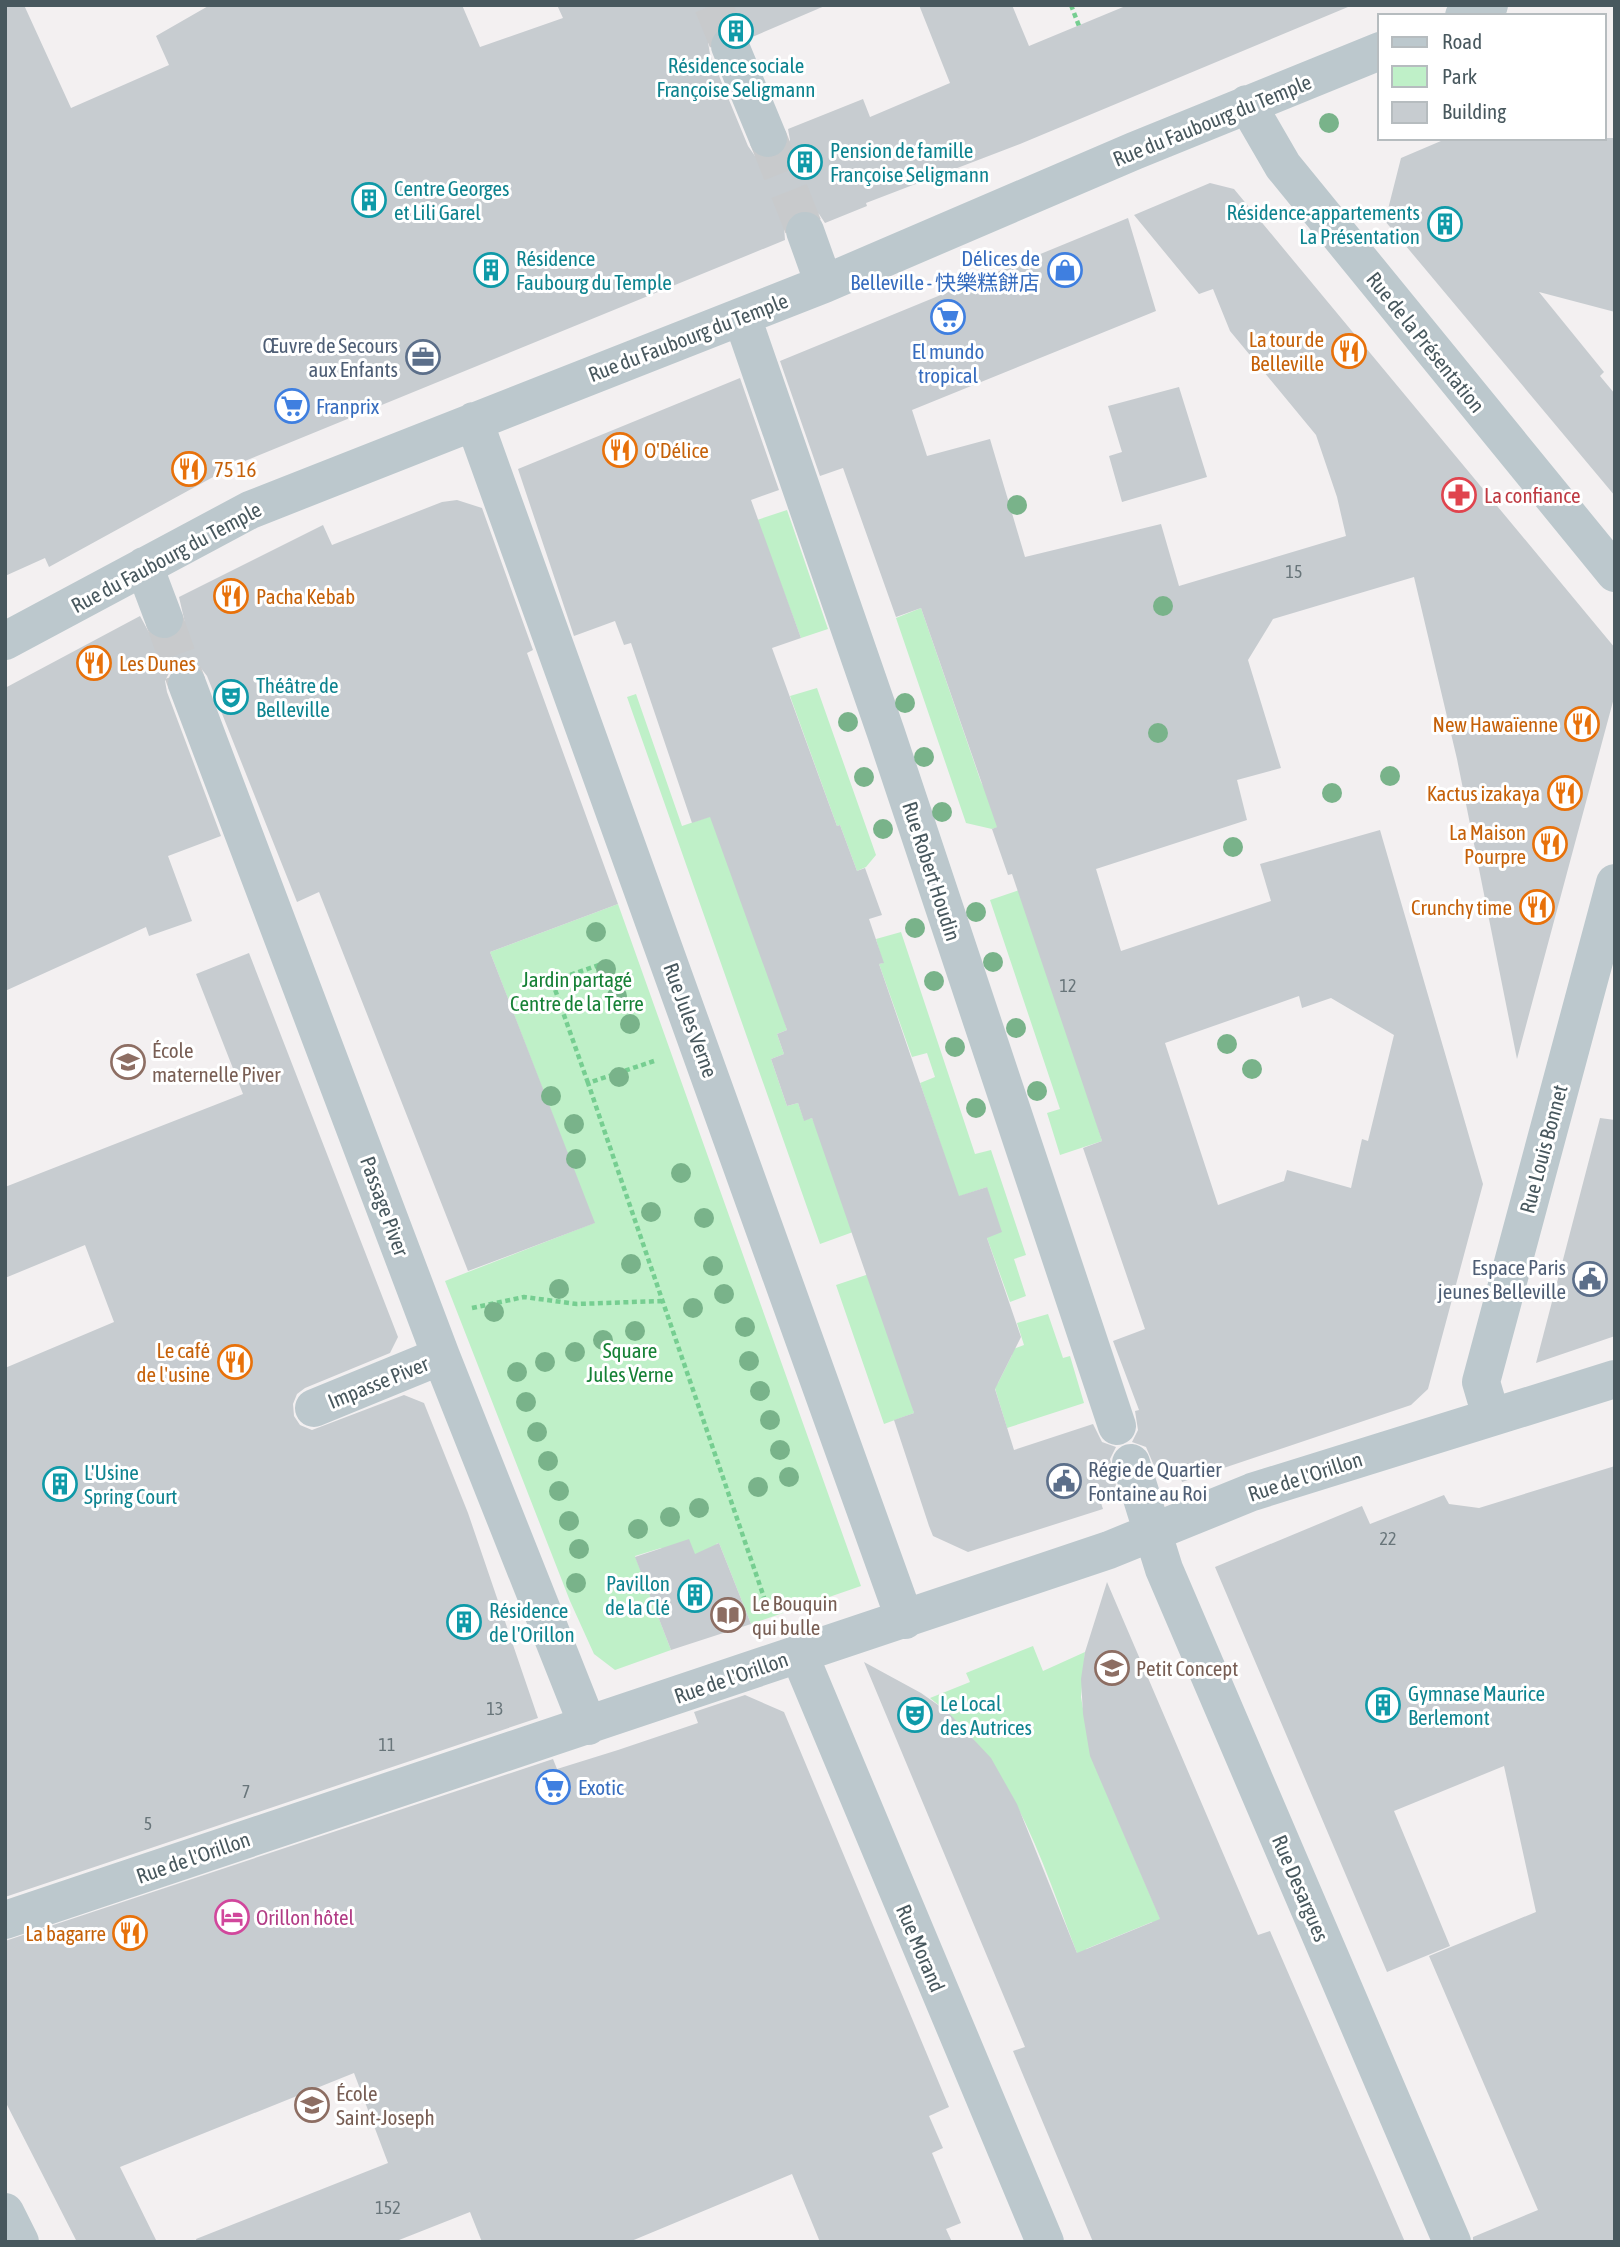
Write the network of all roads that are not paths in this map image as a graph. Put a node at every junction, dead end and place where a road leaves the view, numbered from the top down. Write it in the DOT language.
graph roads {
  1 [pos="1489,5"];
  2 [pos="1469,14"];
  3 [pos="730,46"];
  4 [pos="1378,52"];
  5 [pos="1247,104"];
  6 [pos="768,138"];
  7 [pos="805,231"];
  8 [pos="824,284"];
  9 [pos="742,317"];
  10 [pos="474,421"];
  11 [pos="144,566"];
  12 [pos="1615,573"];
  13 [pos="164,620"];
  14 [pos="5,641"];
  15 [pos="187,684"];
  16 [pos="1615,883"];
  17 [pos="441,1356"];
  18 [pos="1615,1379"];
  19 [pos="314,1408"];
  20 [pos="1491,1416"];
  21 [pos="1117,1426"];
  22 [pos="1131,1464"];
  23 [pos="1154,1533"];
  24 [pos="905,1620"];
  25 [pos="799,1654"];
  26 [pos="588,1726"];
  27 [pos="5,1920"];
  28 [pos="5,2212"];
  29 [pos="20,2242"];
  30 [pos="1045,2242"];
  31 [pos="1452,2242"];
  1 -- 2 [label="street"];
  3 -- 6 [label="street"];
  4 -- 5 [label="street, Rue du Faubourg du Temple"];
  5 -- 8 [label="street, Rue du Faubourg du Temple"];
  5 -- 12 [label="street, Rue de la Présentation"];
  7 -- 8 [label="street"];
  8 -- 9 [label="street, Rue du Faubourg du Temple"];
  9 -- 10 [label="street, Rue du Faubourg du Temple"];
  9 -- 21 [label="street, Rue Robert Houdin"];
  10 -- 11 [label="street, Rue du Faubourg du Temple"];
  10 -- 24 [label="street, Rue Jules Verne"];
  11 -- 13 [label="street"];
  11 -- 14 [label="street, Rue du Faubourg du Temple"];
  15 -- 17 [label="street, Passage Piver"];
  16 -- 20 [label="street, Rue Louis Bonnet"];
  17 -- 19 [label="street, Impasse Piver"];
  17 -- 26 [label="street, Passage Piver"];
  18 -- 20 [label="street, Rue de l'Orillon"];
  20 -- 23 [label="street, Rue de l'Orillon"];
  22 -- 23 [label="street"];
  23 -- 24 [label="street, Rue de l'Orillon"];
  23 -- 31 [label="street, Rue Desargues"];
  24 -- 25 [label="street, Rue de l'Orillon"];
  25 -- 26 [label="street, Rue de l'Orillon"];
  25 -- 30 [label="street, Rue Morand"];
  26 -- 27 [label="street, Rue de l'Orillon"];
  28 -- 29 [label="street"];
}
